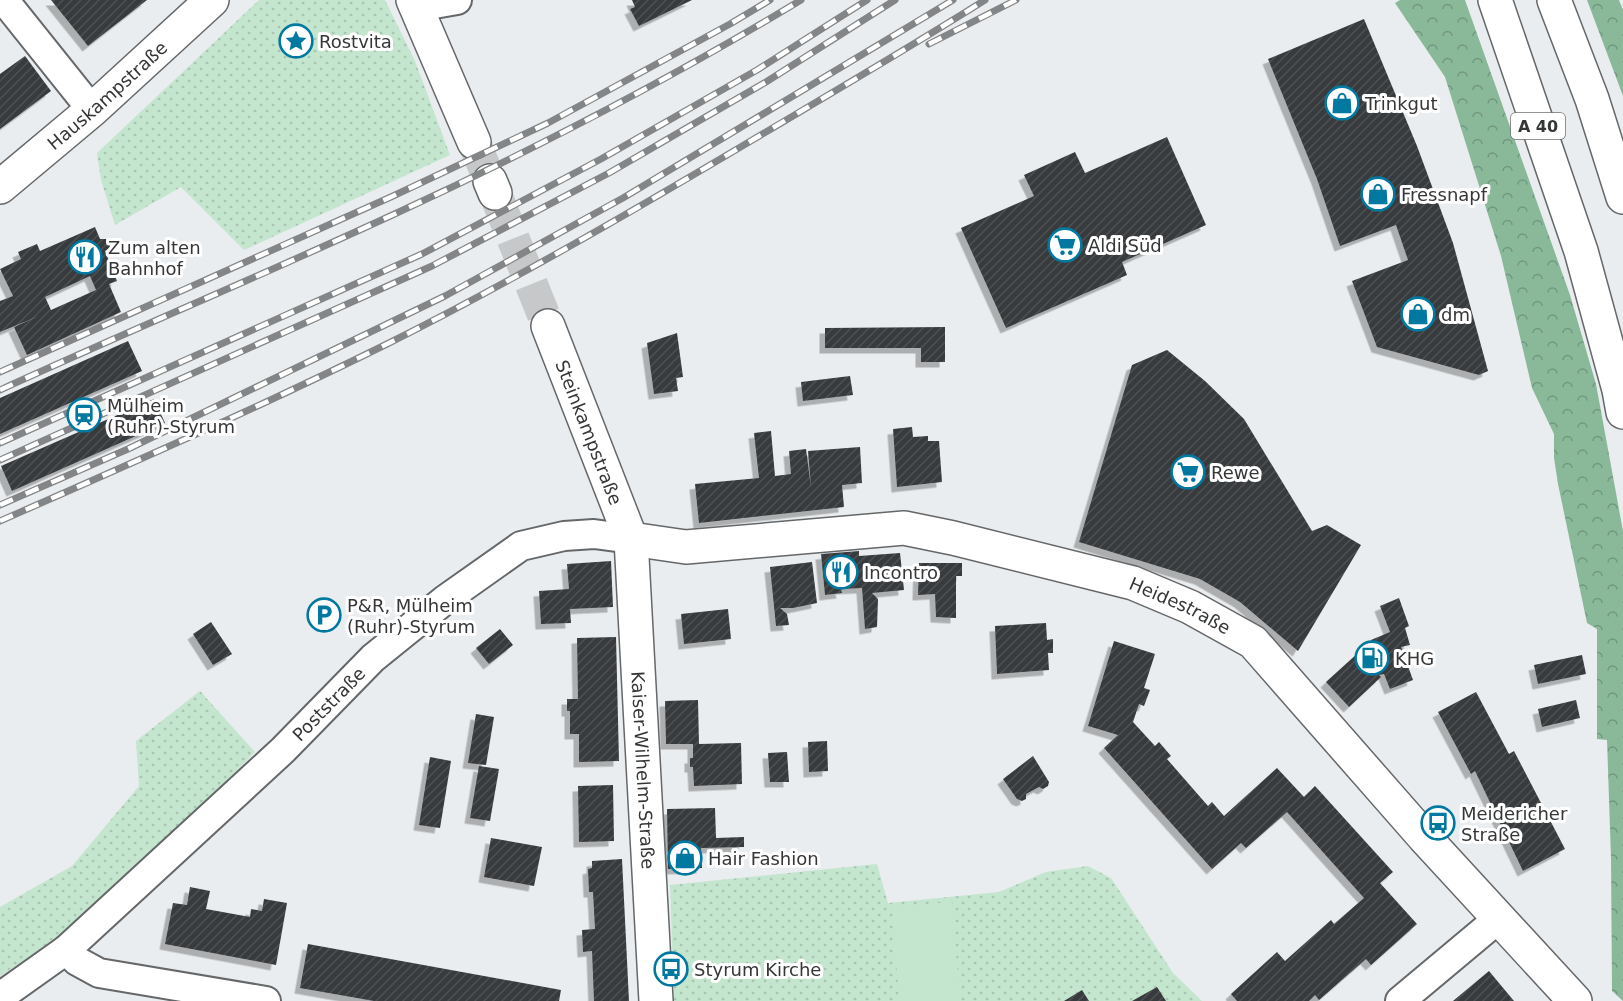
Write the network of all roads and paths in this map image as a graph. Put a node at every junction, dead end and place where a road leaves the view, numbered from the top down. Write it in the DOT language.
graph roads {
  1 [pos="4,0"];
  2 [pos="212,0"];
  3 [pos="457,0"];
  4 [pos="1495,0"];
  5 [pos="1554,0"];
  6 [pos="415,3"];
  7 [pos="92,110"];
  8 [pos="474,142"];
  9 [pos="0,187"];
  10 [pos="1623,197"];
  11 [pos="548,326"];
  12 [pos="1623,412"];
  13 [pos="631,539"];
  14 [pos="1498,919"];
  15 [pos="66,950"];
  16 [pos="0,997"];
  17 [pos="266,1001"];
  18 [pos="656,1001"];
  19 [pos="1400,1001"];
  20 [pos="1575,1001"];
  1 -- 7 [label="street"];
  2 -- 7 [label="main road, Hauskampstraße"];
  3 -- 6 [label="street"];
  4 -- 12 [label="main road, A 40"];
  5 -- 10 [label="main road"];
  6 -- 8 [label="main road"];
  7 -- 9 [label="main road, Hauskampstraße"];
  11 -- 13 [label="main road, Steinkampstraße"];
  13 -- 14 [label="main road, Heidestraße"];
  13 -- 15 [label="street, Poststraße"];
  13 -- 18 [label="main road, Kaiser-Wilhelm-Straße"];
  14 -- 19 [label="street"];
  14 -- 20 [label="main road, Heidestraße"];
  15 -- 16 [label="street, Poststraße"];
  15 -- 17 [label="street"];
}
